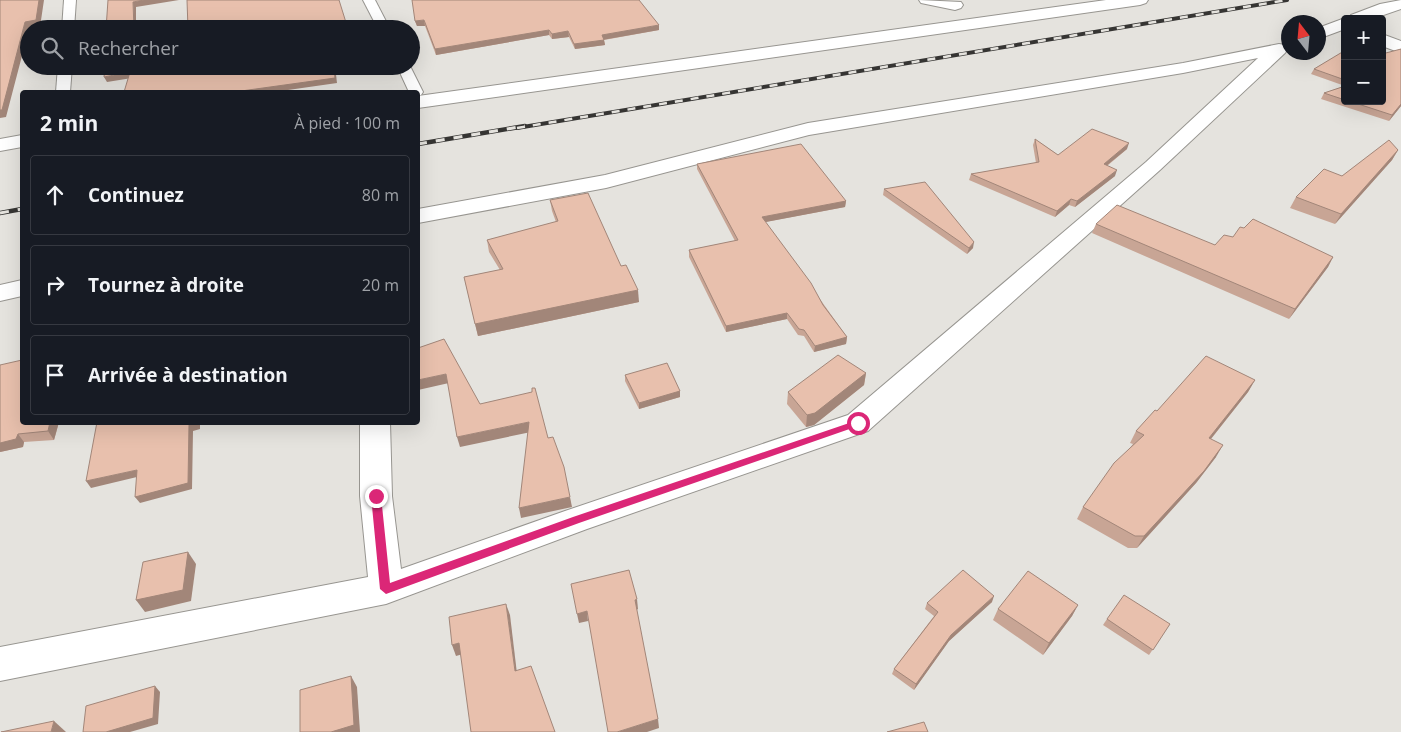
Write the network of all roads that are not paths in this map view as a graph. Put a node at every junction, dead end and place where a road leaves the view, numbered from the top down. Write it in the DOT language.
graph roads {
  1 [pos="70,0"];
  2 [pos="369,0"];
  3 [pos="927,0"];
  4 [pos="1140,0"];
  5 [pos="1401,4"];
  6 [pos="955,5"];
  7 [pos="1367,15"];
  8 [pos="69,20"];
  9 [pos="379,20"];
  10 [pos="1341,25"];
  11 [pos="1326,31"];
  12 [pos="1386,41"];
  13 [pos="1281,48"];
  14 [pos="1401,48"];
  15 [pos="1281,50"];
  16 [pos="64,75"];
  17 [pos="406,75"];
  18 [pos="63,90"];
  19 [pos="414,90"];
  20 [pos="420,98"];
  21 [pos="20,141"];
  22 [pos="0,145"];
  23 [pos="420,216"];
  24 [pos="20,288"];
  25 [pos="0,293"];
  26 [pos="375,425"];
  27 [pos="386,589"];
  28 [pos="0,664"];
  1 -- 8 [label="lane"];
  2 -- 9 [label="lane"];
  3 -- 6 [label="street"];
  4 -- 20 [label="street"];
  5 -- 7 [label="street"];
  10 -- 11 [label="street"];
  12 -- 14 [label="street"];
  13 -- 23 [label="street"];
  15 -- 27 [label="street"];
  16 -- 18 [label="lane"];
  17 -- 19 [label="lane"];
  21 -- 22 [label="street"];
  24 -- 25 [label="street"];
  26 -- 27 [label="street"];
  27 -- 28 [label="street"];
}
